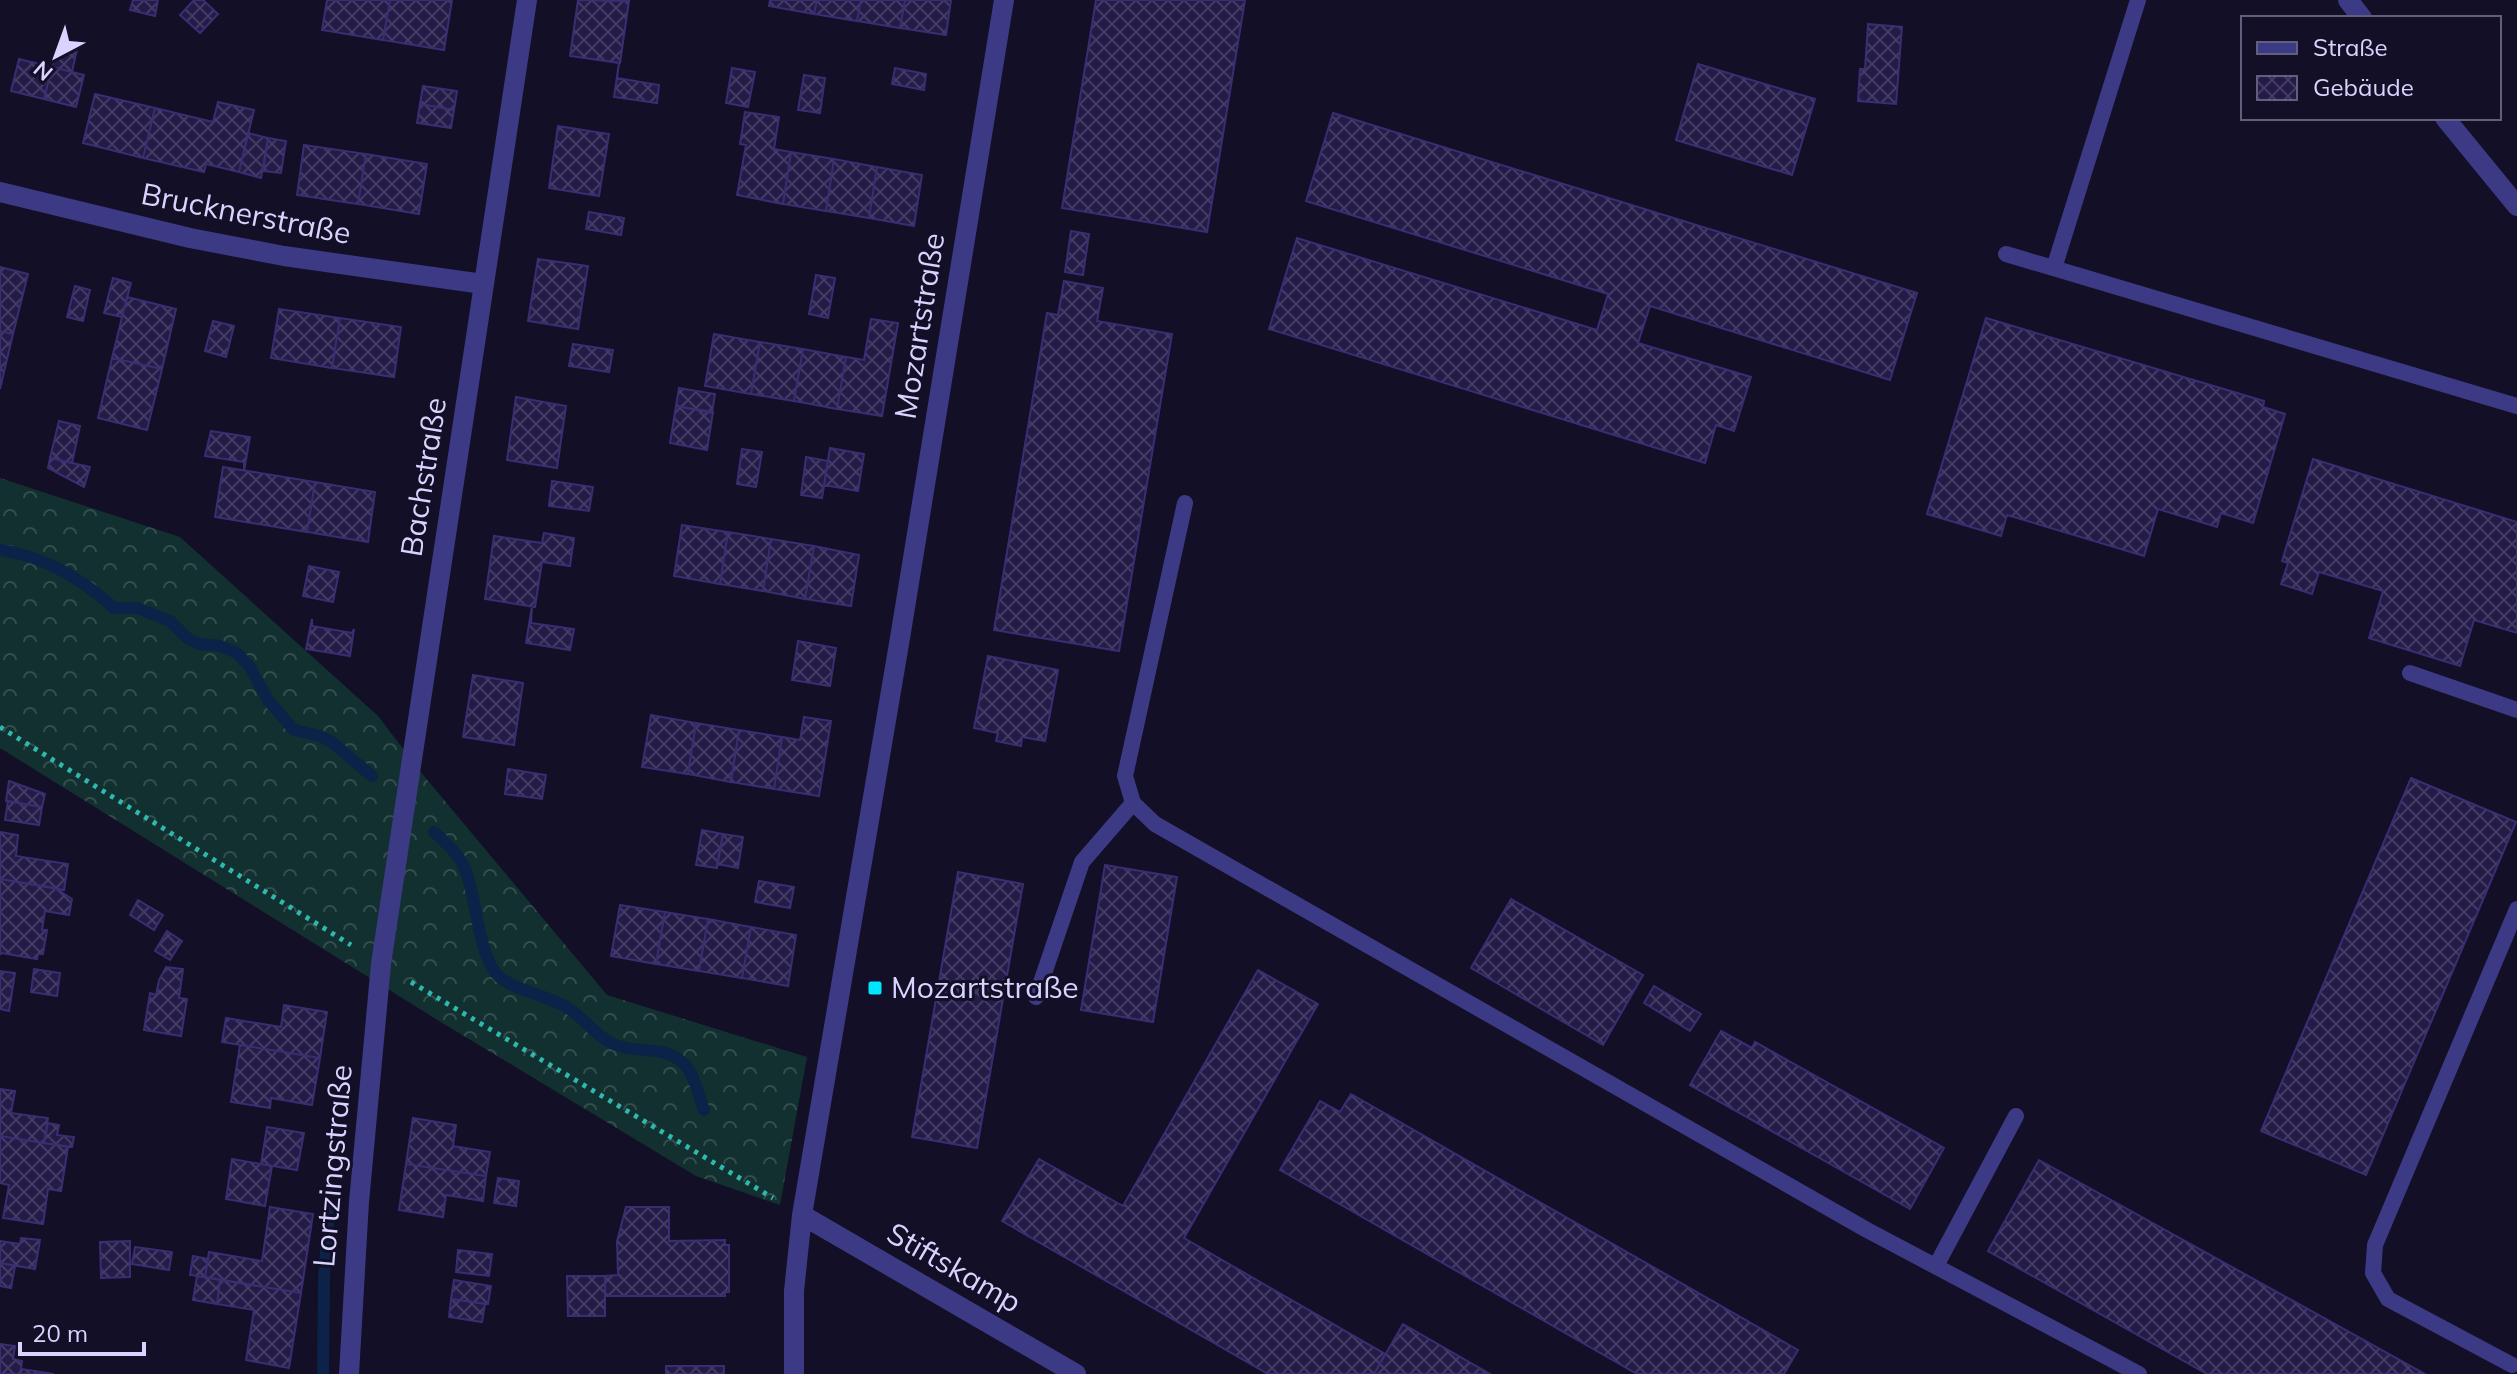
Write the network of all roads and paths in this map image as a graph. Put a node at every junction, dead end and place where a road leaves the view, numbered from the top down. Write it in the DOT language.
graph roads {
  1 [pos="527,0"];
  2 [pos="1004,0"];
  3 [pos="2138,0"];
  4 [pos="2348,0"];
  5 [pos="2360,16"];
  6 [pos="2447,120"];
  7 [pos="0,192"];
  8 [pos="2517,206"];
  9 [pos="2006,254"];
  10 [pos="2054,268"];
  11 [pos="483,284"];
  12 [pos="2517,406"];
  13 [pos="1185,503"];
  14 [pos="2410,673"];
  15 [pos="2517,710"];
  16 [pos="1133,803"];
  17 [pos="2517,909"];
  18 [pos="381,964"];
  19 [pos="1036,997"];
  20 [pos="2016,1116"];
  21 [pos="802,1215"];
  22 [pos="1936,1266"];
  23 [pos="2517,1348"];
  24 [pos="2510,1369"];
  25 [pos="349,1374"];
  26 [pos="794,1374"];
  27 [pos="1076,1374"];
  28 [pos="2139,1374"];
  1 -- 11 [label="street, Bachstraße"];
  2 -- 21 [label="street, Mozartstraße"];
  3 -- 10 [label="lane"];
  4 -- 5 [label="street"];
  6 -- 8 [label="street"];
  7 -- 11 [label="street, Brucknerstraße"];
  9 -- 10 [label="lane"];
  10 -- 12 [label="lane"];
  11 -- 18 [label="street, Bachstraße"];
  13 -- 16 [label="lane"];
  14 -- 15 [label="lane"];
  16 -- 19 [label="lane"];
  16 -- 22 [label="lane"];
  17 -- 24 [label="lane"];
  18 -- 25 [label="street, Lortzingstraße"];
  20 -- 22 [label="lane"];
  21 -- 26 [label="street, Mozartstraße"];
  21 -- 27 [label="street, Stiftskamp"];
  22 -- 28 [label="lane"];
  23 -- 24 [label="lane"];
}
